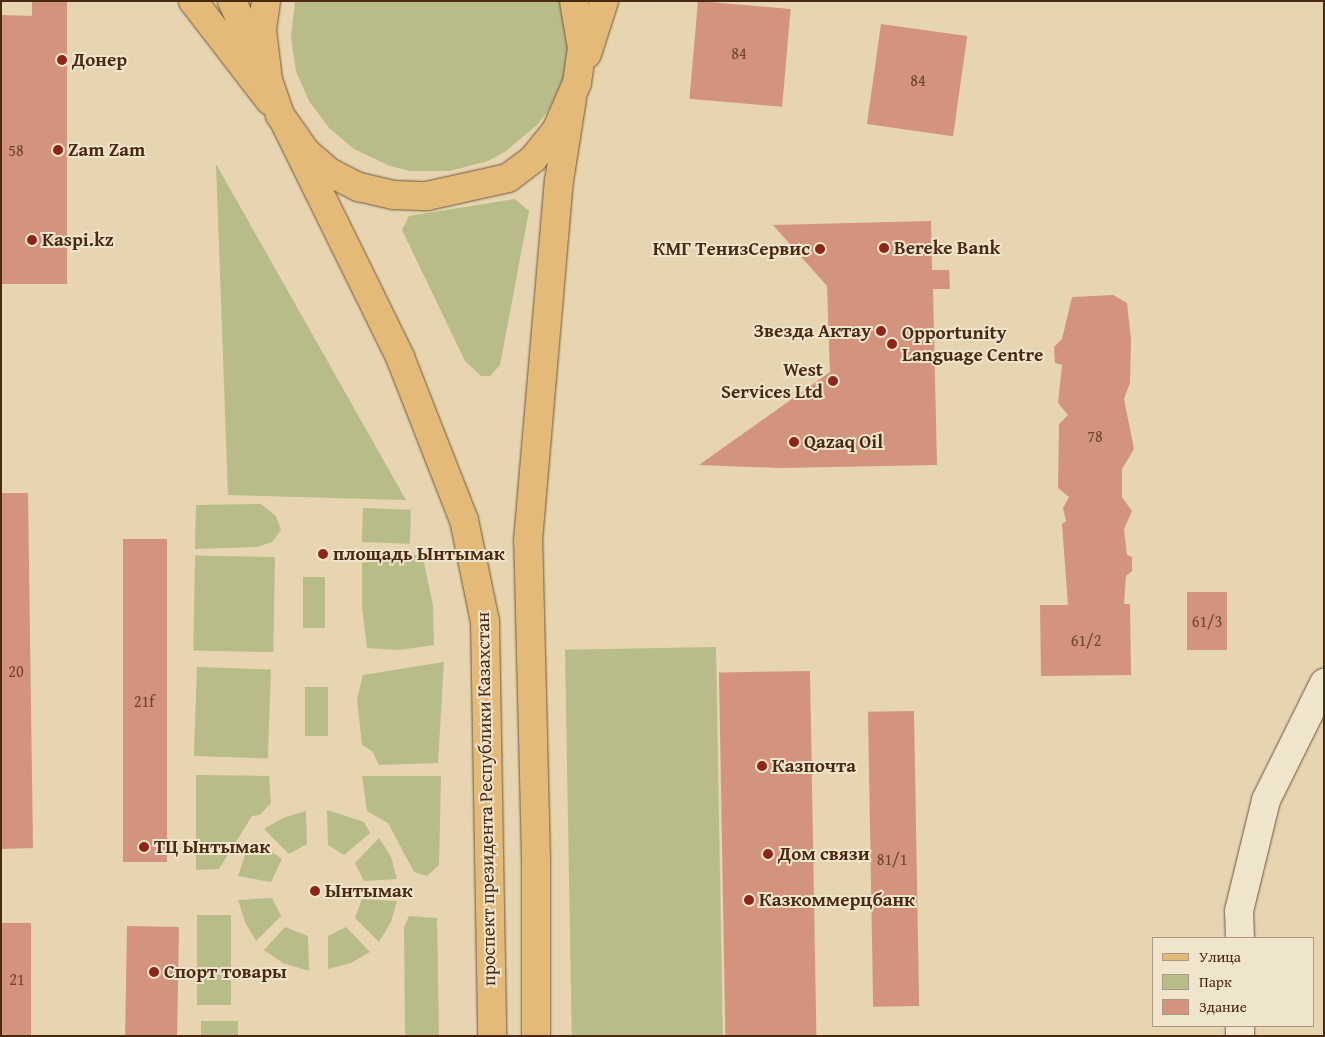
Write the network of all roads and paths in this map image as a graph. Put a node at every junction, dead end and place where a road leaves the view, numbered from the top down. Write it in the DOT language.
graph roads {
  1 [pos="193,1"];
  2 [pos="232,1"];
  3 [pos="266,1"];
  4 [pos="574,1"];
  5 [pos="604,1"];
  6 [pos="268,80"];
  7 [pos="575,91"];
  8 [pos="283,119"];
  9 [pos="1324,684"];
  10 [pos="1240,937"];
  11 [pos="492,1036"];
  12 [pos="536,1036"];
  1 -- 8 [label="main road"];
  2 -- 6 [label="main road"];
  3 -- 6 [label="main road"];
  4 -- 7 [label="main road"];
  5 -- 7 [label="main road"];
  6 -- 8 [label="main road"];
  7 -- 8 [label="main road"];
  7 -- 12 [label="main road"];
  8 -- 11 [label="main road, проспект президента Республики Казахстан"];
  9 -- 10 [label="street"];
}
